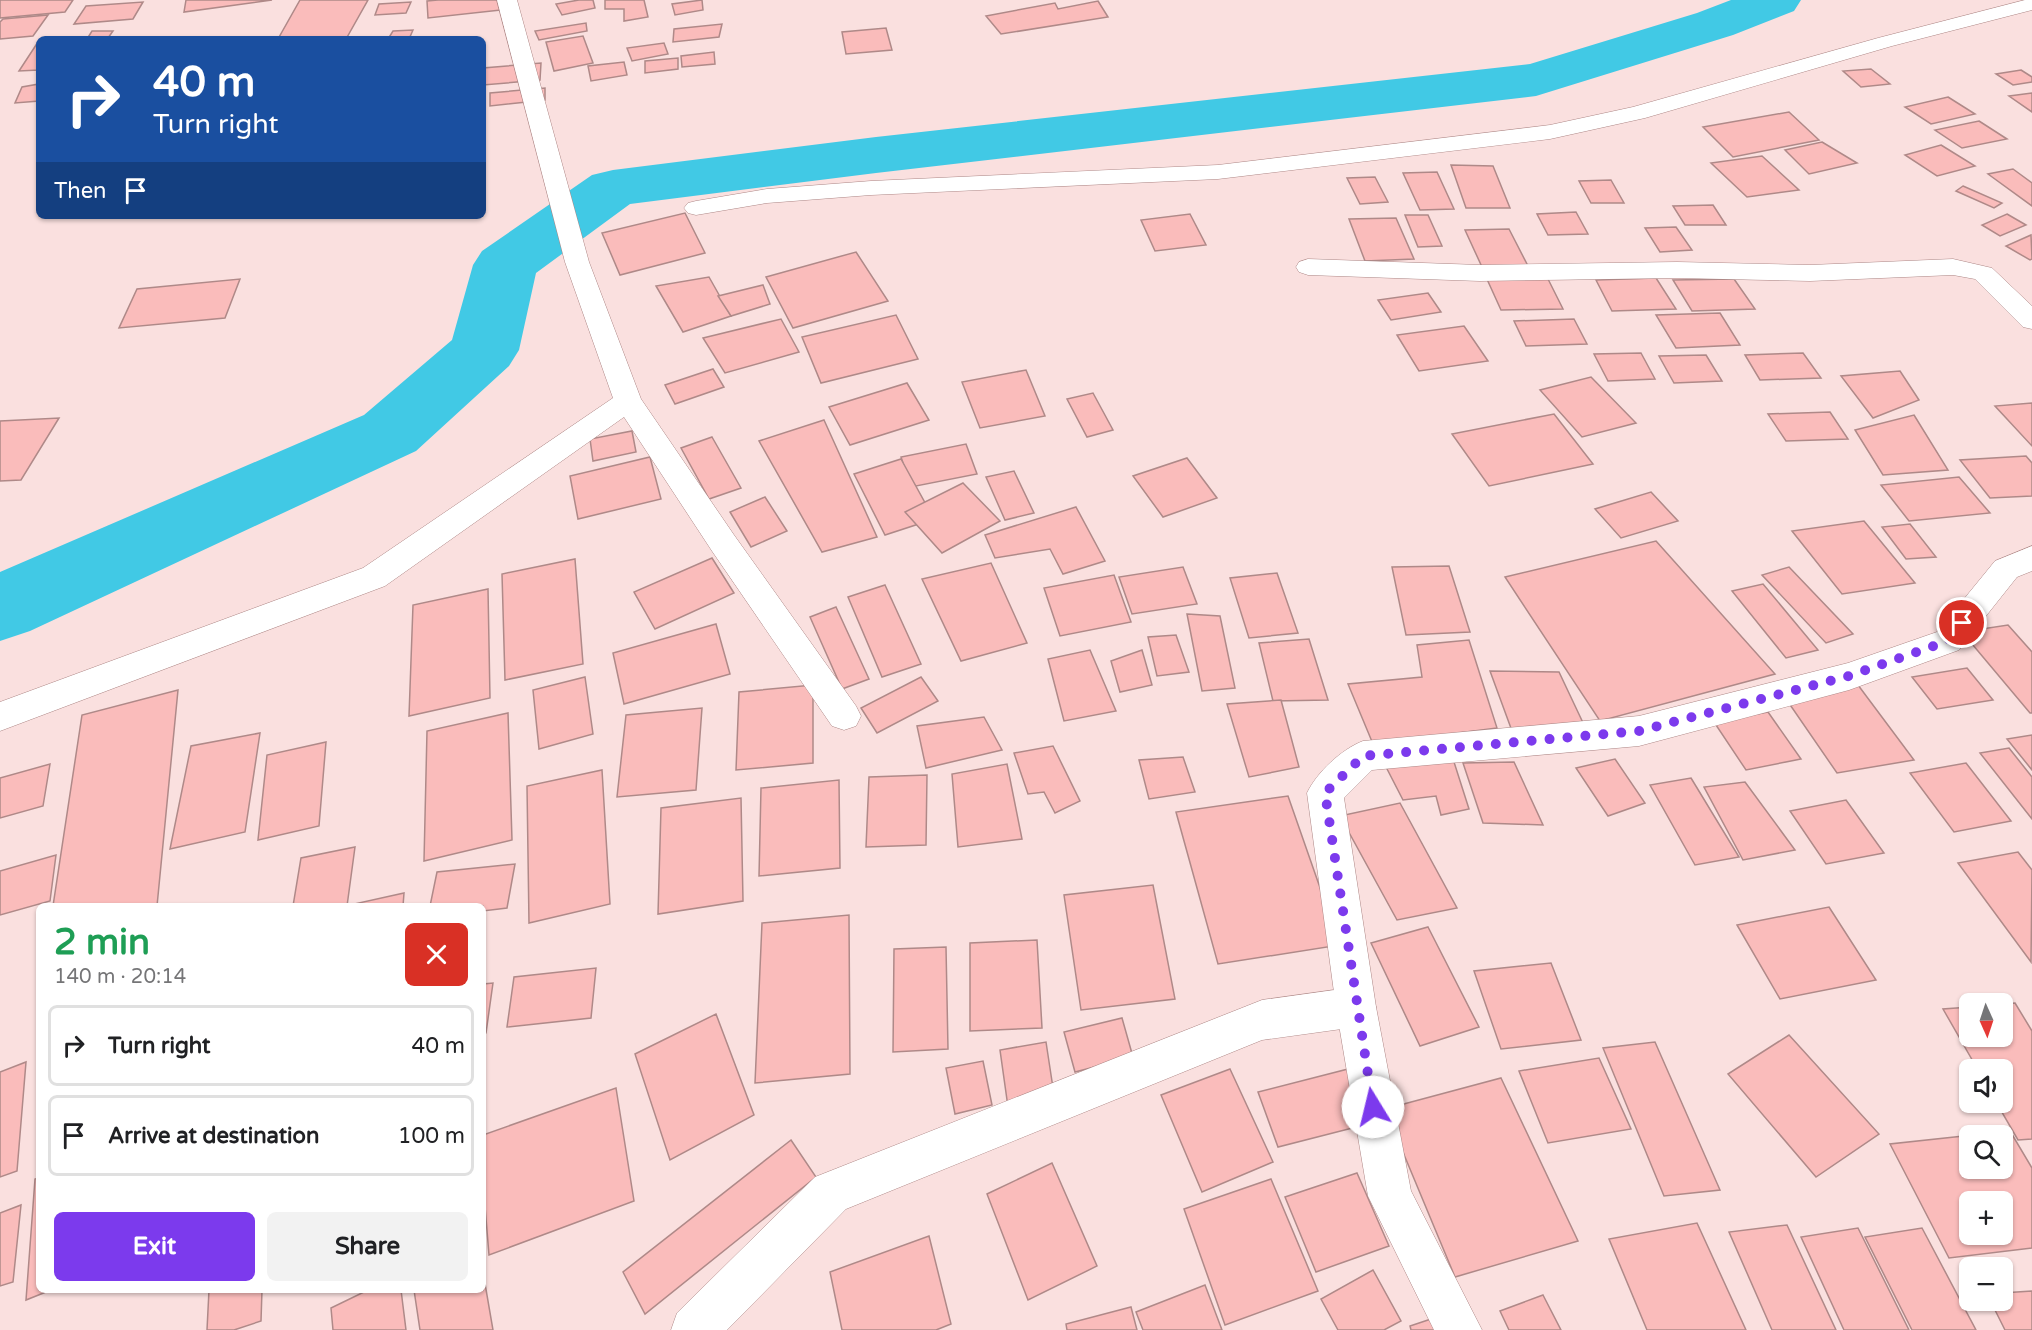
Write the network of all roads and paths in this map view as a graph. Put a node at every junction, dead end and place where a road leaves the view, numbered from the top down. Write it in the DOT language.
graph roads {
  1 [pos="507,0"];
  2 [pos="2032,4"];
  3 [pos="696,208"];
  4 [pos="1308,267"];
  5 [pos="2032,321"];
  6 [pos="628,401"];
  7 [pos="2032,558"];
  8 [pos="844,716"];
  9 [pos="0,717"];
  10 [pos="1356,1007"];
  11 [pos="694,1330"];
  12 [pos="1460,1330"];
  1 -- 6 [label="street"];
  2 -- 3 [label="street"];
  4 -- 5 [label="street"];
  6 -- 8 [label="street"];
  6 -- 9 [label="street"];
  7 -- 10 [label="street"];
  10 -- 11 [label="street"];
  10 -- 12 [label="street"];
}
